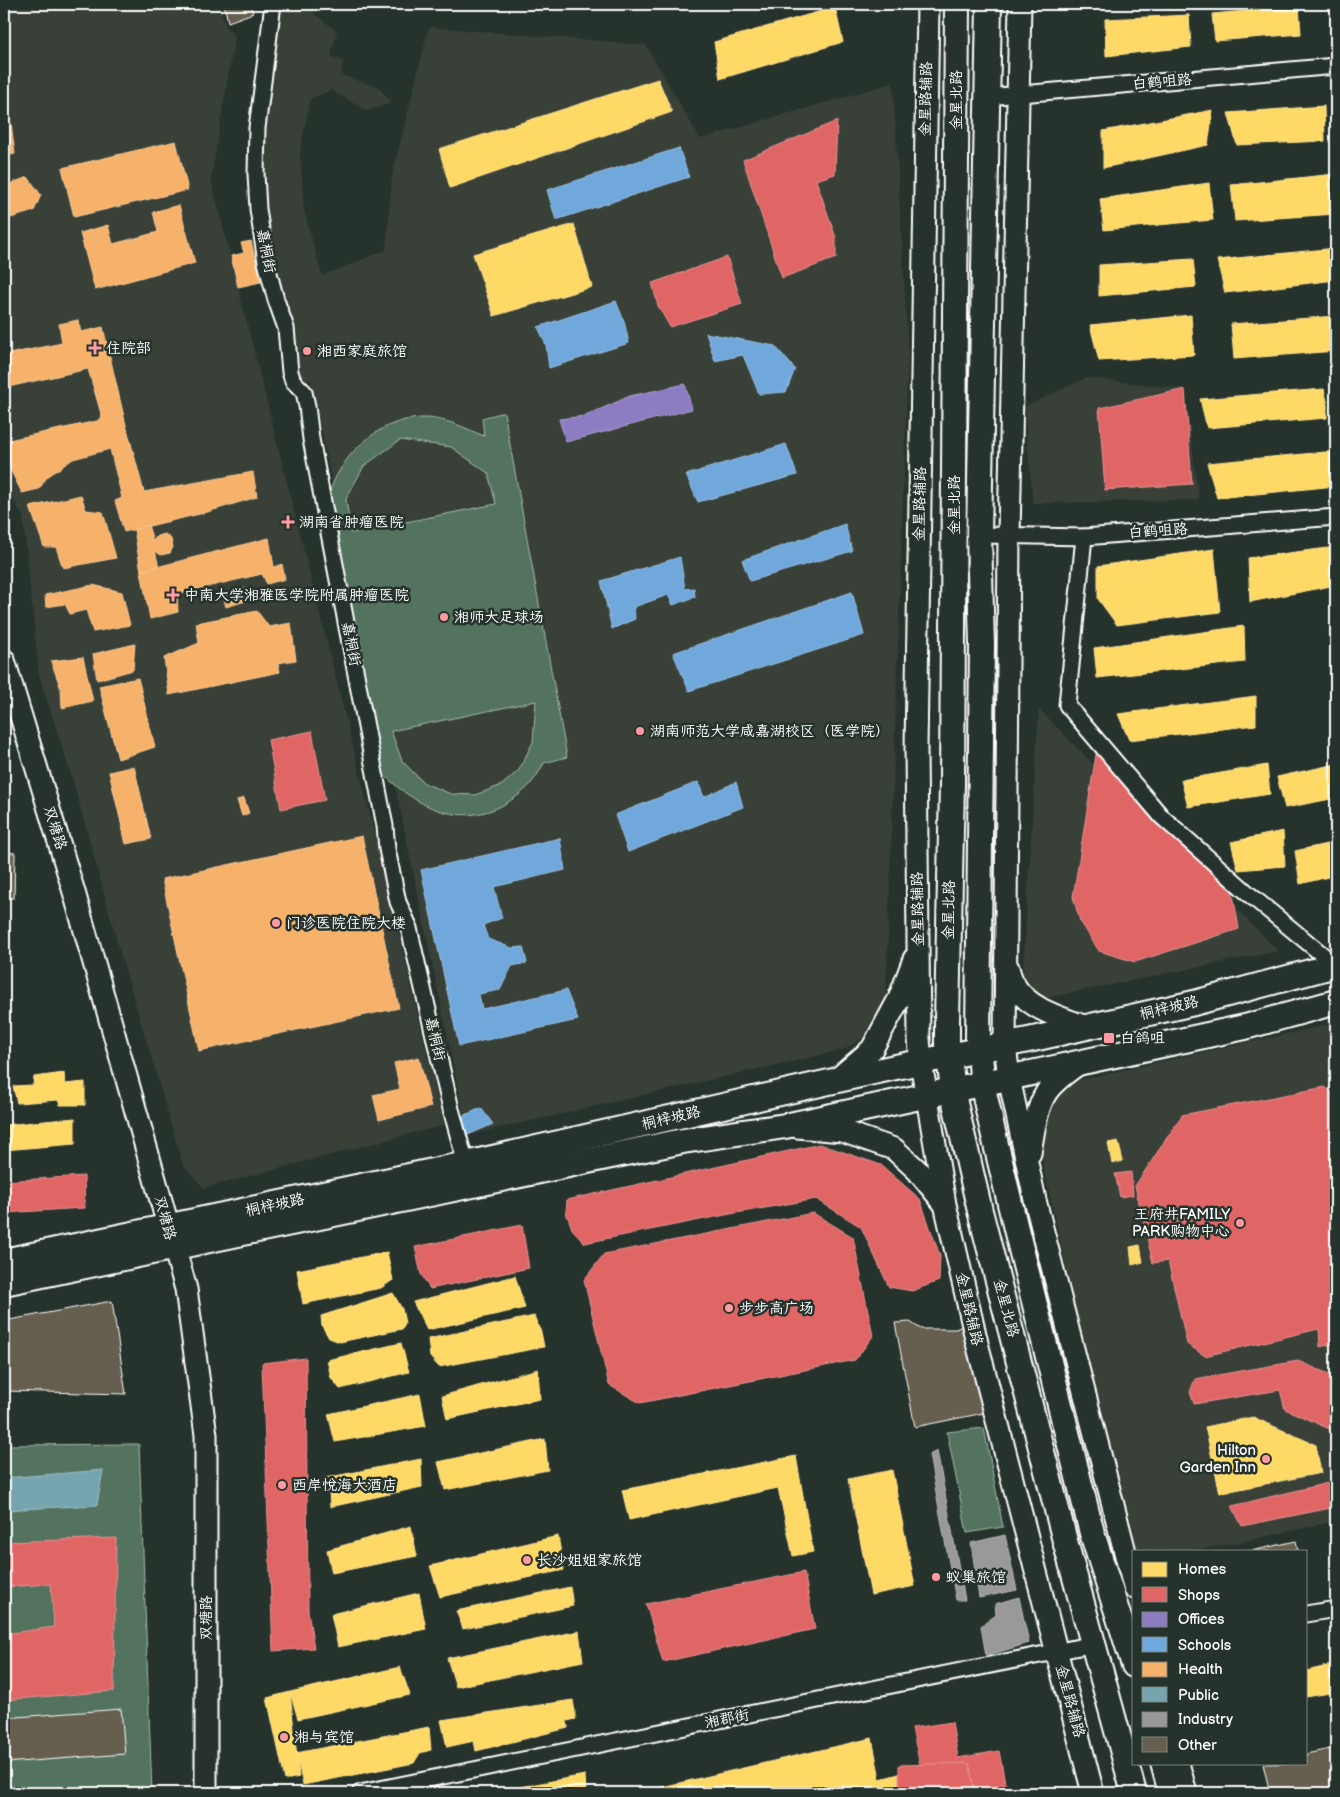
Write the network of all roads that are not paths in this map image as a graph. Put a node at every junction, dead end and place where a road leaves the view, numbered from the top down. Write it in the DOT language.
graph roads {
  1 [pos="273,4"];
  2 [pos="928,4"];
  3 [pos="957,4"];
  4 [pos="988,4"];
  5 [pos="1020,4"];
  6 [pos="1336,66"];
  7 [pos="1019,95"];
  8 [pos="987,97"];
  9 [pos="1336,518"];
  10 [pos="978,535"];
  11 [pos="1009,536"];
  12 [pos="1084,537"];
  13 [pos="4,660"];
  14 [pos="10,696"];
  15 [pos="918,947"];
  16 [pos="1006,963"];
  17 [pos="1335,965"];
  18 [pos="1336,1002"];
  19 [pos="1088,1027"];
  20 [pos="1006,1045"];
  21 [pos="979,1050"];
  22 [pos="949,1056"];
  23 [pos="921,1062"];
  24 [pos="1081,1062"];
  25 [pos="1009,1078"];
  26 [pos="835,1081"];
  27 [pos="983,1083"];
  28 [pos="953,1090"];
  29 [pos="926,1095"];
  30 [pos="785,1126"];
  31 [pos="466,1164"];
  32 [pos="1028,1166"];
  33 [pos="945,1204"];
  34 [pos="171,1237"];
  35 [pos="4,1261"];
  36 [pos="4,1283"];
  37 [pos="1132,1579"];
  38 [pos="1336,1609"];
  39 [pos="1308,1614"];
  40 [pos="1094,1644"];
  41 [pos="1132,1650"];
  42 [pos="1163,1764"];
  43 [pos="1178,1764"];
  44 [pos="206,1793"];
  45 [pos="360,1793"];
  46 [pos="1093,1793"];
  47 [pos="1134,1793"];
  48 [pos="1172,1793"];
  49 [pos="1186,1793"];
  1 -- 31 [label="street, 嘉桐街"];
  2 -- 15 [label="street, 金星路辅路"];
  3 -- 22 [label="main road, 金星北路"];
  4 -- 8 [label="main road, 金星北路"];
  5 -- 7 [label="street"];
  6 -- 7 [label="street, 白鹤咀路"];
  7 -- 8 [label="street, 白鹤咀路"];
  7 -- 11 [label="street"];
  8 -- 10 [label="main road, 金星北路"];
  9 -- 12 [label="street, 白鹤咀路"];
  10 -- 11 [label="street, 白鹤咀路"];
  10 -- 21 [label="main road, 金星北路"];
  11 -- 12 [label="street, 白鹤咀路"];
  11 -- 16 [label="street"];
  12 -- 17 [label="street"];
  13 -- 14 [label="street, 双塘路"];
  14 -- 34 [label="street, 双塘路"];
  15 -- 23 [label="street, 金星路辅路"];
  15 -- 26 [label="street"];
  16 -- 19 [label="street"];
  16 -- 20 [label="street"];
  17 -- 19 [label="main road, 桐梓坡路"];
  18 -- 24 [label="main road, 桐梓坡路"];
  19 -- 20 [label="main road, 桐梓坡路"];
  20 -- 21 [label="main road, 桐梓坡路"];
  20 -- 25 [label="street"];
  21 -- 22 [label="main road, 桐梓坡路"];
  21 -- 27 [label="main road, 金星北路"];
  22 -- 23 [label="main road, 桐梓坡路"];
  22 -- 28 [label="main road, 金星北路"];
  23 -- 26 [label="main road, 桐梓坡路"];
  23 -- 29 [label="street, 金星路辅路"];
  24 -- 25 [label="main road, 桐梓坡路"];
  24 -- 32 [label="street"];
  25 -- 27 [label="main road, 桐梓坡路"];
  25 -- 32 [label="street"];
  26 -- 31 [label="main road, 桐梓坡路"];
  27 -- 28 [label="main road, 桐梓坡路"];
  27 -- 41 [label="main road, 金星北路"];
  28 -- 29 [label="main road, 桐梓坡路"];
  28 -- 40 [label="main road, 金星北路"];
  29 -- 30 [label="main road, 桐梓坡路"];
  29 -- 33 [label="street, 金星路辅路"];
  30 -- 33 [label="street"];
  30 -- 34 [label="main road, 桐梓坡路"];
  31 -- 34 [label="main road, 桐梓坡路"];
  32 -- 37 [label="street"];
  33 -- 46 [label="street, 金星路辅路"];
  34 -- 35 [label="main road, 桐梓坡路"];
  34 -- 36 [label="main road, 桐梓坡路"];
  34 -- 44 [label="street, 双塘路"];
  38 -- 39 [label="street"];
  40 -- 45 [label="street, 湘郡街"];
  40 -- 47 [label="main road, 金星北路"];
  42 -- 48 [label="main road"];
  43 -- 49 [label="street"];
}
